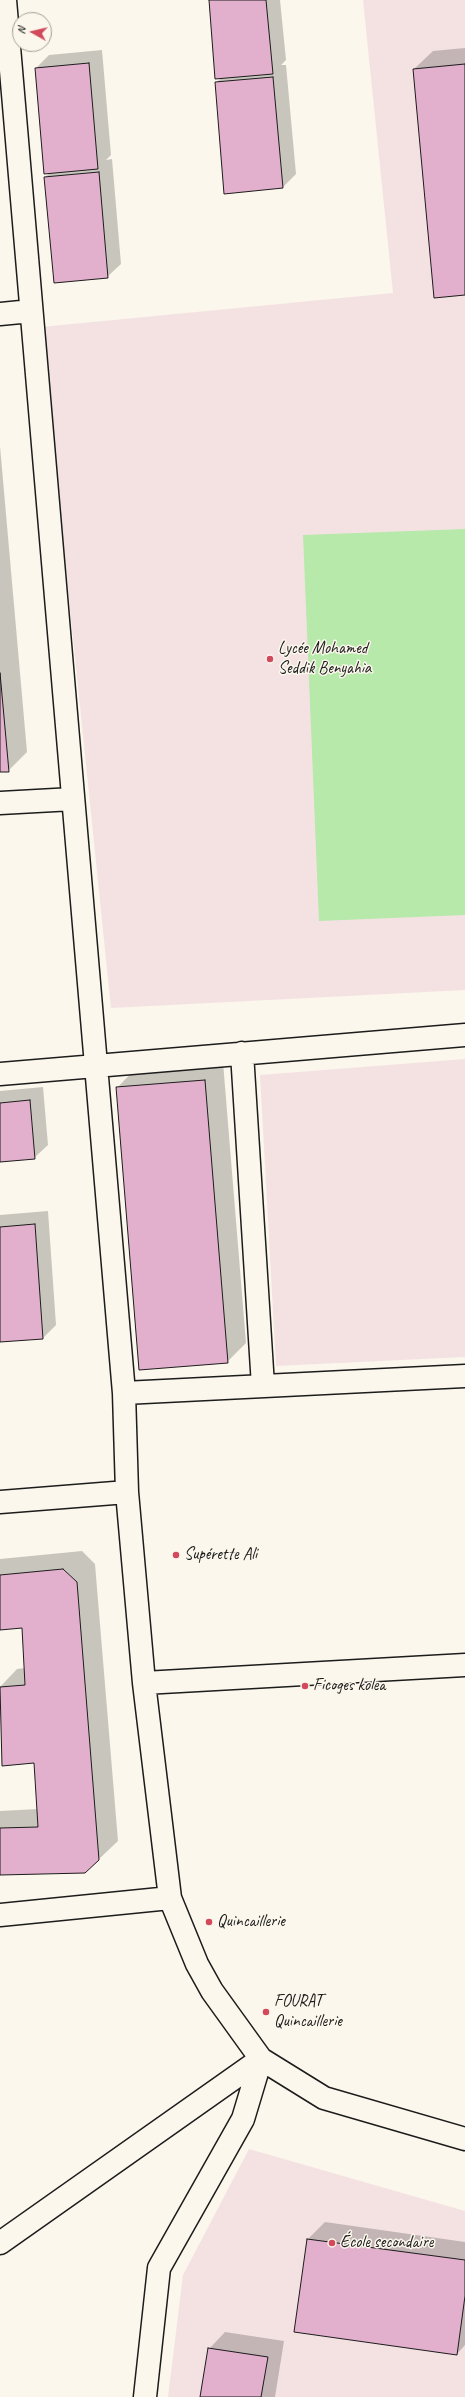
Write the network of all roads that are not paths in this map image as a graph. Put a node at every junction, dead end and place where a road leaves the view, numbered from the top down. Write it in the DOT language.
graph roads {
  1 [pos="4,0"];
  2 [pos="31,311"];
  3 [pos="0,314"];
  4 [pos="73,799"];
  5 [pos="0,804"];
  6 [pos="465,1035"];
  7 [pos="242,1053"];
  8 [pos="96,1066"];
  9 [pos="0,1074"];
  10 [pos="465,1376"];
  11 [pos="263,1386"];
  12 [pos="124,1393"];
  13 [pos="127,1492"];
  14 [pos="0,1502"];
  15 [pos="465,1666"];
  16 [pos="144,1683"];
  17 [pos="170,1898"];
  18 [pos="0,1915"];
  19 [pos="261,2059"];
  20 [pos="465,2138"];
  21 [pos="0,2243"];
  22 [pos="145,2397"];
  1 -- 2 [label="street"];
  2 -- 3 [label="street"];
  2 -- 4 [label="street"];
  4 -- 5 [label="street"];
  4 -- 8 [label="street"];
  6 -- 7 [label="street"];
  7 -- 8 [label="street"];
  7 -- 11 [label="street"];
  8 -- 9 [label="street"];
  8 -- 12 [label="street"];
  10 -- 11 [label="street"];
  11 -- 12 [label="street"];
  12 -- 13 [label="street"];
  13 -- 14 [label="street"];
  13 -- 16 [label="street"];
  15 -- 16 [label="street"];
  16 -- 17 [label="street"];
  17 -- 18 [label="street"];
  17 -- 19 [label="street"];
  19 -- 20 [label="street"];
  19 -- 21 [label="street"];
  19 -- 22 [label="street"];
}
